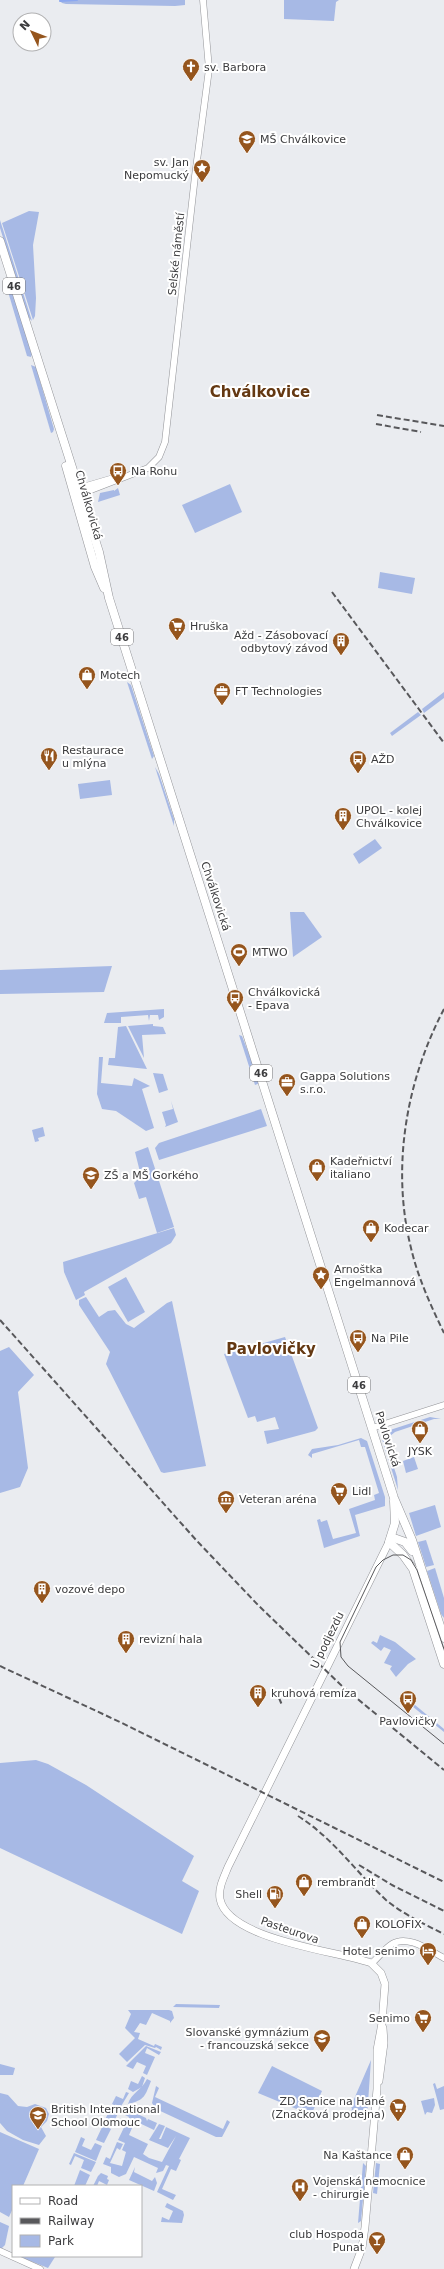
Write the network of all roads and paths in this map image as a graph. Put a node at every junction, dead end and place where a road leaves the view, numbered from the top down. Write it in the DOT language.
graph roads {
  1 [pos="203,0"];
  2 [pos="0,241"];
  3 [pos="77,492"];
  4 [pos="316,1246"];
  5 [pos="444,1405"];
  6 [pos="372,1428"];
  7 [pos="394,1498"];
  8 [pos="390,1540"];
  9 [pos="421,1566"];
  10 [pos="444,1638"];
  11 [pos="444,1664"];
  12 [pos="245,1833"];
  13 [pos="444,1958"];
  14 [pos="372,1963"];
  15 [pos="0,2251"];
  16 [pos="12,2256"];
  17 [pos="13,2257"];
  18 [pos="40,2269"];
  19 [pos="354,2269"];
  1 -- 3 [label="street, Selské náměstí"];
  2 -- 3 [label="main road, Chválkovická / 46"];
  3 -- 4 [label="main road, Chválkovická / 46"];
  4 -- 6 [label="main road, Pavlovická / 46"];
  5 -- 6 [label="street"];
  6 -- 7 [label="main road, Pavlovická / 46"];
  7 -- 8 [label="main road, U podjezdu"];
  7 -- 9 [label="main road, Pavlovická / 46"];
  8 -- 9 [label="main road"];
  8 -- 11 [label="main road"];
  8 -- 12 [label="main road, U podjezdu"];
  9 -- 10 [label="main road, Pavlovická / 46"];
  12 -- 14 [label="main road, Pasteurova"];
  13 -- 14 [label="street"];
  14 -- 19 [label="main road"];
  15 -- 16 [label="street"];
  17 -- 18 [label="street"];
}
